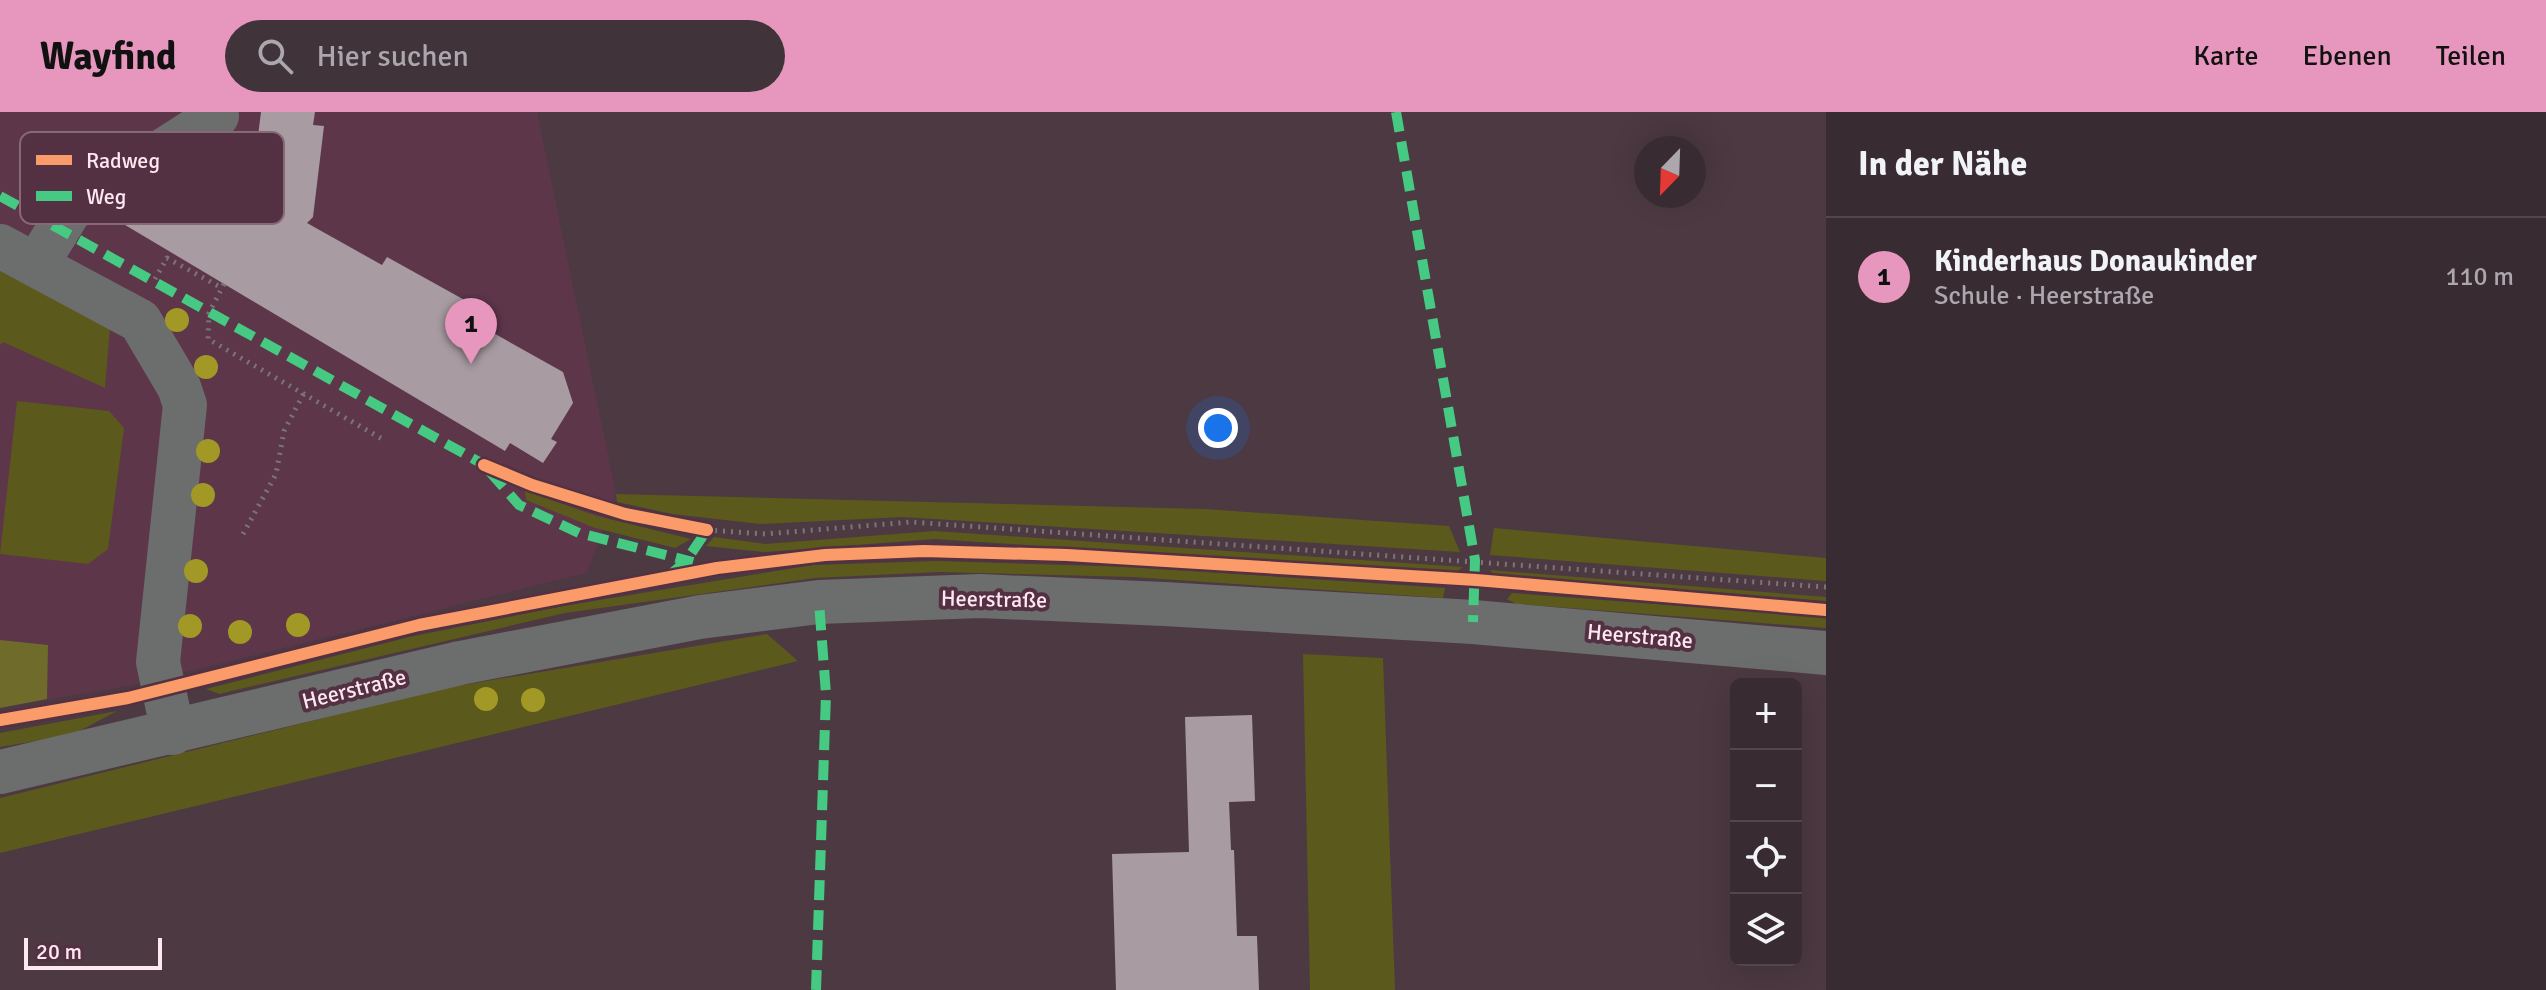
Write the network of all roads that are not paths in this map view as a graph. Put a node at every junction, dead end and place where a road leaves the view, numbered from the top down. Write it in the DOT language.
graph roads {
  1 [pos="217,116"];
  2 [pos="192,132"];
  3 [pos="54,224"];
  4 [pos="18,255"];
  5 [pos="1826,653"];
  6 [pos="173,733"];
  7 [pos="0,772"];
  1 -- 2 [label="street"];
  3 -- 4 [label="street"];
  4 -- 6 [label="street"];
  5 -- 6 [label="street, Heerstraße"];
  6 -- 7 [label="street, Heerstraße"];
}
